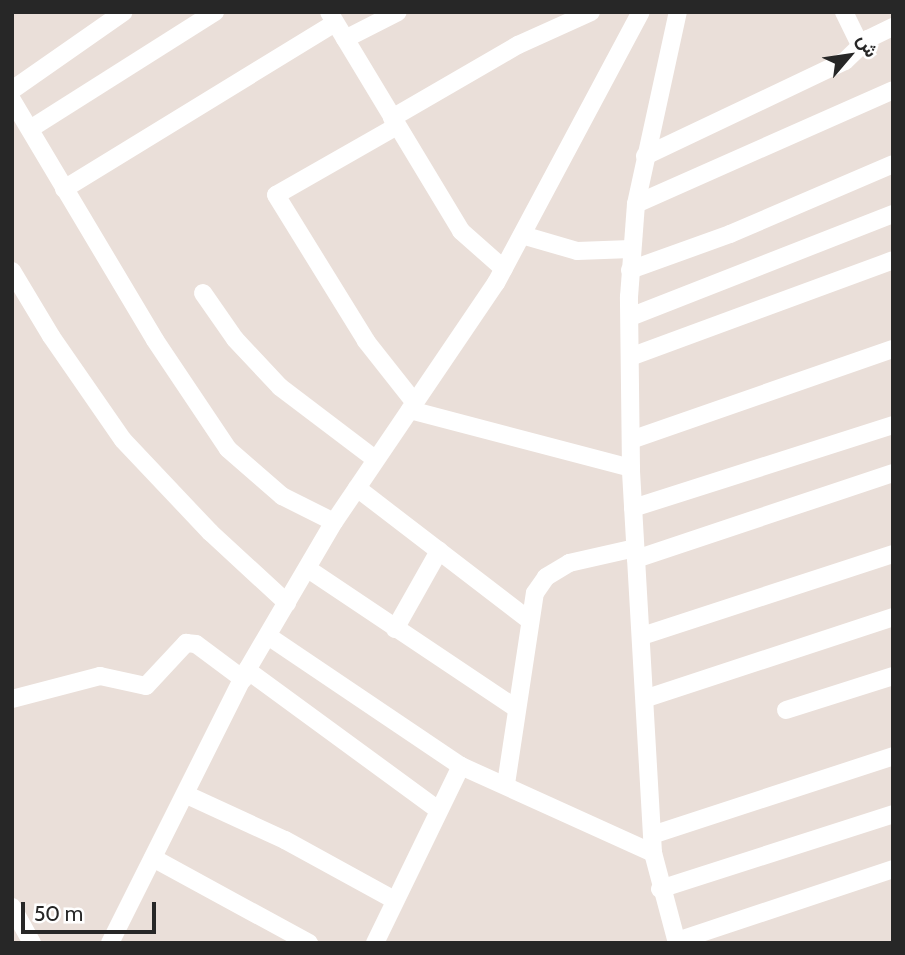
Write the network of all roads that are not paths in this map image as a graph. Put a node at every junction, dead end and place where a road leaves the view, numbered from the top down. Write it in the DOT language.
graph roads {
  1 [pos="124,12"];
  2 [pos="215,12"];
  3 [pos="398,12"];
  4 [pos="590,12"];
  5 [pos="641,12"];
  6 [pos="678,12"];
  7 [pos="844,12"];
  8 [pos="332,18"];
  9 [pos="893,27"];
  10 [pos="345,39"];
  11 [pos="861,47"];
  12 [pos="12,90"];
  13 [pos="893,90"];
  14 [pos="12,100"];
  15 [pos="394,122"];
  16 [pos="30,129"];
  17 [pos="645,156"];
  18 [pos="893,164"];
  19 [pos="64,189"];
  20 [pos="636,204"];
  21 [pos="893,214"];
  22 [pos="522,235"];
  23 [pos="631,250"];
  24 [pos="893,260"];
  25 [pos="504,269"];
  26 [pos="12,271"];
  27 [pos="630,271"];
  28 [pos="203,293"];
  29 [pos="630,317"];
  30 [pos="893,349"];
  31 [pos="631,356"];
  32 [pos="412,406"];
  33 [pos="893,425"];
  34 [pos="631,440"];
  35 [pos="376,459"];
  36 [pos="631,468"];
  37 [pos="893,473"];
  38 [pos="356,488"];
  39 [pos="633,508"];
  40 [pos="334,522"];
  41 [pos="439,551"];
  42 [pos="635,554"];
  43 [pos="893,554"];
  44 [pos="307,569"];
  45 [pos="287,603"];
  46 [pos="893,617"];
  47 [pos="528,619"];
  48 [pos="395,629"];
  49 [pos="268,636"];
  50 [pos="642,636"];
  51 [pos="245,675"];
  52 [pos="893,676"];
  53 [pos="647,698"];
  54 [pos="12,699"];
  55 [pos="516,708"];
  56 [pos="786,710"];
  57 [pos="893,756"];
  58 [pos="461,766"];
  59 [pos="506,784"];
  60 [pos="187,795"];
  61 [pos="438,810"];
  62 [pos="893,814"];
  63 [pos="653,844"];
  64 [pos="153,858"];
  65 [pos="893,869"];
  66 [pos="660,889"];
  67 [pos="394,900"];
  68 [pos="12,907"];
  69 [pos="671,938"];
  70 [pos="32,943"];
  71 [pos="110,943"];
  72 [pos="309,943"];
  73 [pos="375,943"];
  1 -- 12 [label="street"];
  2 -- 16 [label="street"];
  3 -- 10 [label="street"];
  4 -- 15 [label="street"];
  5 -- 22 [label="street"];
  6 -- 17 [label="street"];
  7 -- 11 [label="street"];
  8 -- 10 [label="street"];
  8 -- 19 [label="street"];
  9 -- 11 [label="street"];
  10 -- 15 [label="street"];
  11 -- 17 [label="street"];
  13 -- 20 [label="street"];
  14 -- 16 [label="street"];
  15 -- 25 [label="street"];
  15 -- 32 [label="street"];
  16 -- 19 [label="street"];
  17 -- 20 [label="street"];
  18 -- 27 [label="street"];
  19 -- 40 [label="street"];
  20 -- 23 [label="street"];
  21 -- 29 [label="street"];
  22 -- 23 [label="street"];
  22 -- 25 [label="street"];
  23 -- 27 [label="street"];
  24 -- 31 [label="street"];
  25 -- 32 [label="street"];
  26 -- 45 [label="street"];
  27 -- 29 [label="street"];
  28 -- 35 [label="street"];
  29 -- 31 [label="street"];
  30 -- 34 [label="street"];
  31 -- 34 [label="street"];
  32 -- 35 [label="street"];
  32 -- 36 [label="street"];
  33 -- 39 [label="street"];
  34 -- 36 [label="street"];
  35 -- 38 [label="street"];
  36 -- 39 [label="street"];
  37 -- 42 [label="street"];
  38 -- 40 [label="street"];
  38 -- 41 [label="street"];
  39 -- 42 [label="street"];
  40 -- 44 [label="street"];
  41 -- 47 [label="street"];
  41 -- 48 [label="street"];
  42 -- 47 [label="street"];
  42 -- 50 [label="street"];
  43 -- 50 [label="street"];
  44 -- 45 [label="street"];
  44 -- 48 [label="street"];
  45 -- 49 [label="street"];
  46 -- 53 [label="street"];
  47 -- 55 [label="street"];
  48 -- 55 [label="street"];
  49 -- 51 [label="street"];
  49 -- 58 [label="street"];
  50 -- 53 [label="street"];
  51 -- 54 [label="street"];
  51 -- 60 [label="street"];
  51 -- 61 [label="street"];
  52 -- 56 [label="street"];
  53 -- 63 [label="street"];
  55 -- 59 [label="street"];
  57 -- 63 [label="street"];
  58 -- 59 [label="street"];
  58 -- 61 [label="street"];
  59 -- 63 [label="street"];
  60 -- 64 [label="street"];
  60 -- 67 [label="street"];
  61 -- 67 [label="street"];
  62 -- 66 [label="street"];
  63 -- 66 [label="street"];
  64 -- 71 [label="street"];
  64 -- 72 [label="street"];
  65 -- 69 [label="street"];
  66 -- 69 [label="street"];
  67 -- 73 [label="street"];
  68 -- 70 [label="street"];
}
